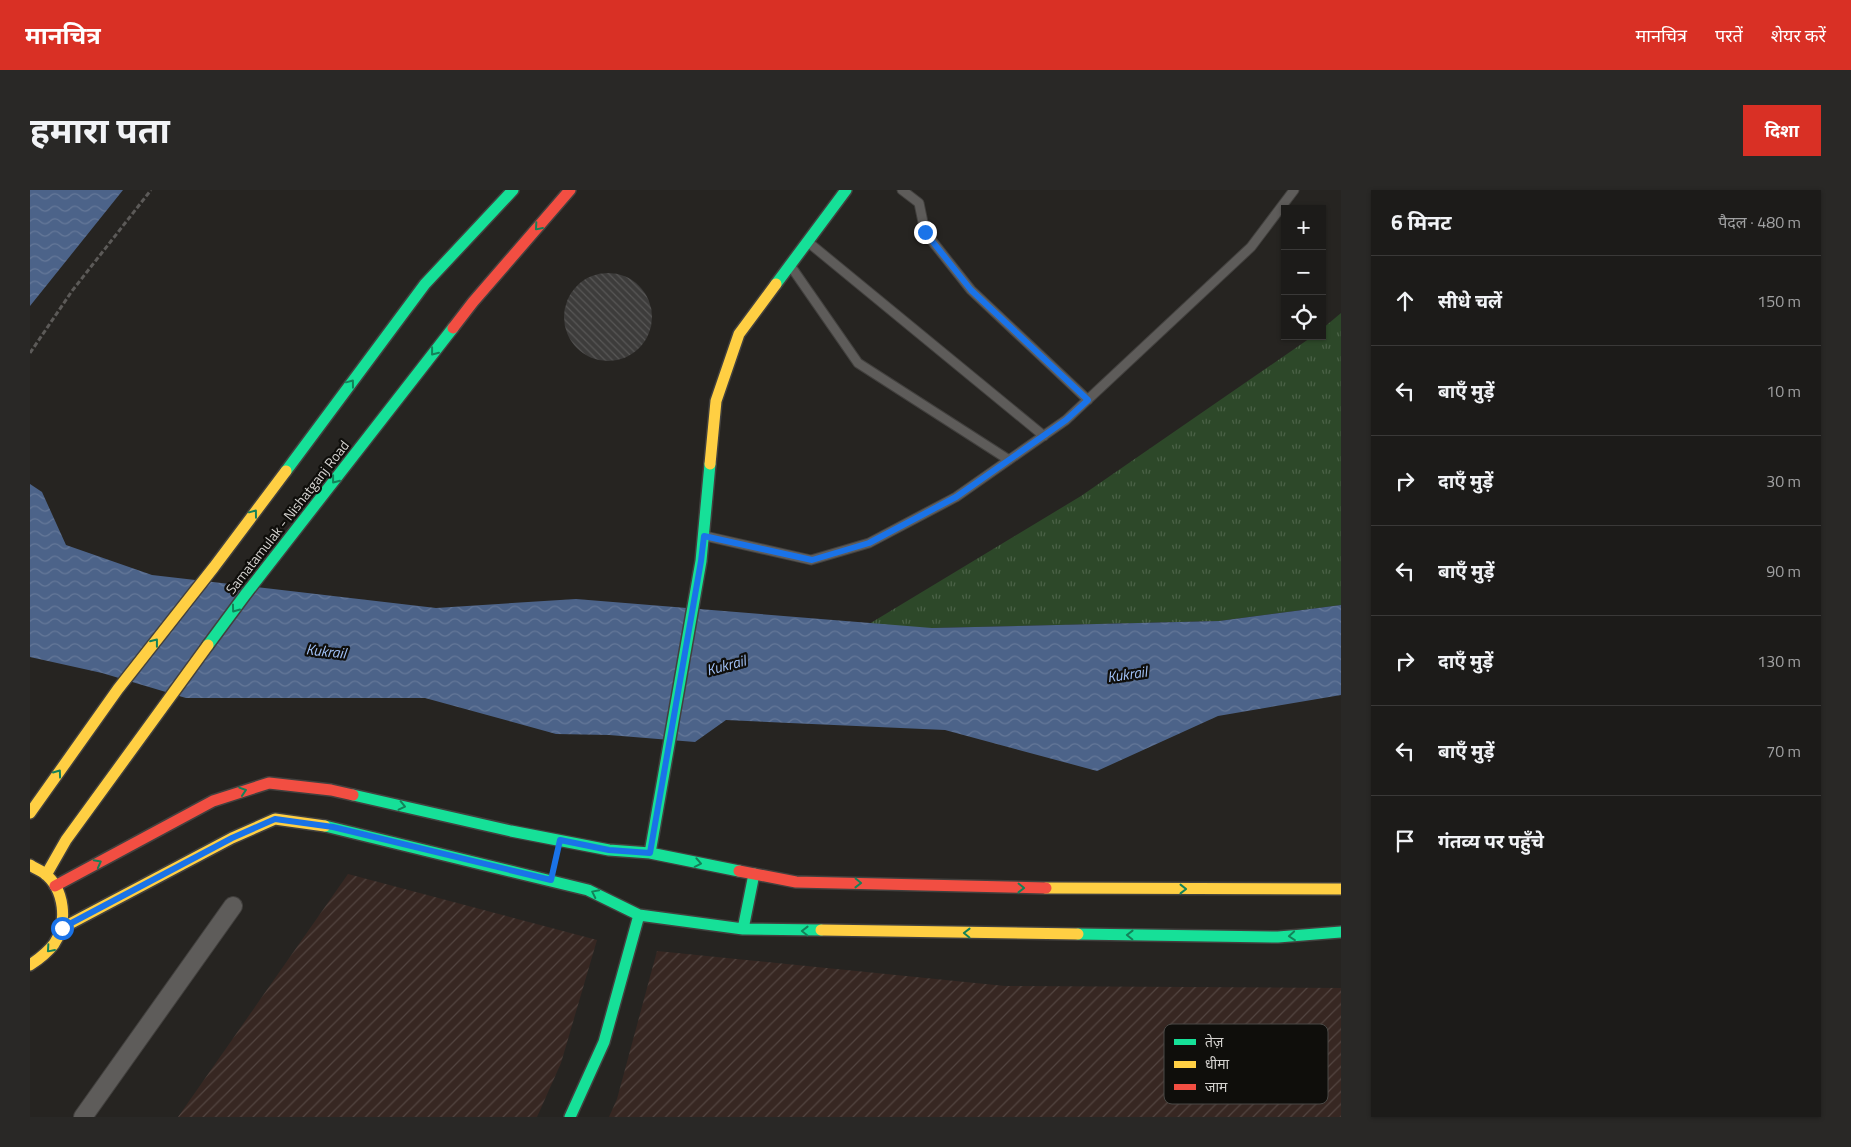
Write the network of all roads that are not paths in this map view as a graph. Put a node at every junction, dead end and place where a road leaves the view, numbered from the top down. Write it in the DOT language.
graph roads {
  1 [pos="513,190"];
  2 [pos="570,190"];
  3 [pos="846,190"];
  4 [pos="902,190"];
  5 [pos="1294,190"];
  6 [pos="808,241"];
  7 [pos="790,266"];
  8 [pos="1088,400"];
  9 [pos="1044,436"];
  10 [pos="1009,460"];
  11 [pos="704,536"];
  12 [pos="30,813"];
  13 [pos="650,853"];
  14 [pos="30,865"];
  15 [pos="754,874"];
  16 [pos="46,875"];
  17 [pos="55,886"];
  18 [pos="1341,889"];
  19 [pos="233,906"];
  20 [pos="639,915"];
  21 [pos="62,928"];
  22 [pos="743,930"];
  23 [pos="1341,932"];
  24 [pos="30,965"];
  25 [pos="83,1117"];
  26 [pos="570,1117"];
  12 -- 1 [label="street, Samatamulak - Nishatganj Road, one-way"];
  2 -- 16 [label="street, Samatamulak - Nishatganj Road, one-way"];
  3 -- 6 [label="street"];
  4 -- 8 [label="lane"];
  5 -- 8 [label="lane"];
  6 -- 7 [label="street"];
  6 -- 9 [label="lane"];
  7 -- 10 [label="lane"];
  7 -- 11 [label="street"];
  8 -- 9 [label="lane"];
  9 -- 10 [label="lane"];
  10 -- 11 [label="lane"];
  11 -- 13 [label="street"];
  13 -- 15 [label="street, one-way"];
  17 -- 13 [label="street, one-way"];
  14 -- 16 [label="street"];
  15 -- 18 [label="street, one-way"];
  15 -- 22 [label="street"];
  16 -- 17 [label="street"];
  17 -- 21 [label="street"];
  19 -- 25 [label="street"];
  20 -- 21 [label="street, one-way"];
  20 -- 22 [label="street"];
  20 -- 26 [label="street"];
  21 -- 24 [label="street, one-way"];
  23 -- 22 [label="street, one-way"];
}
